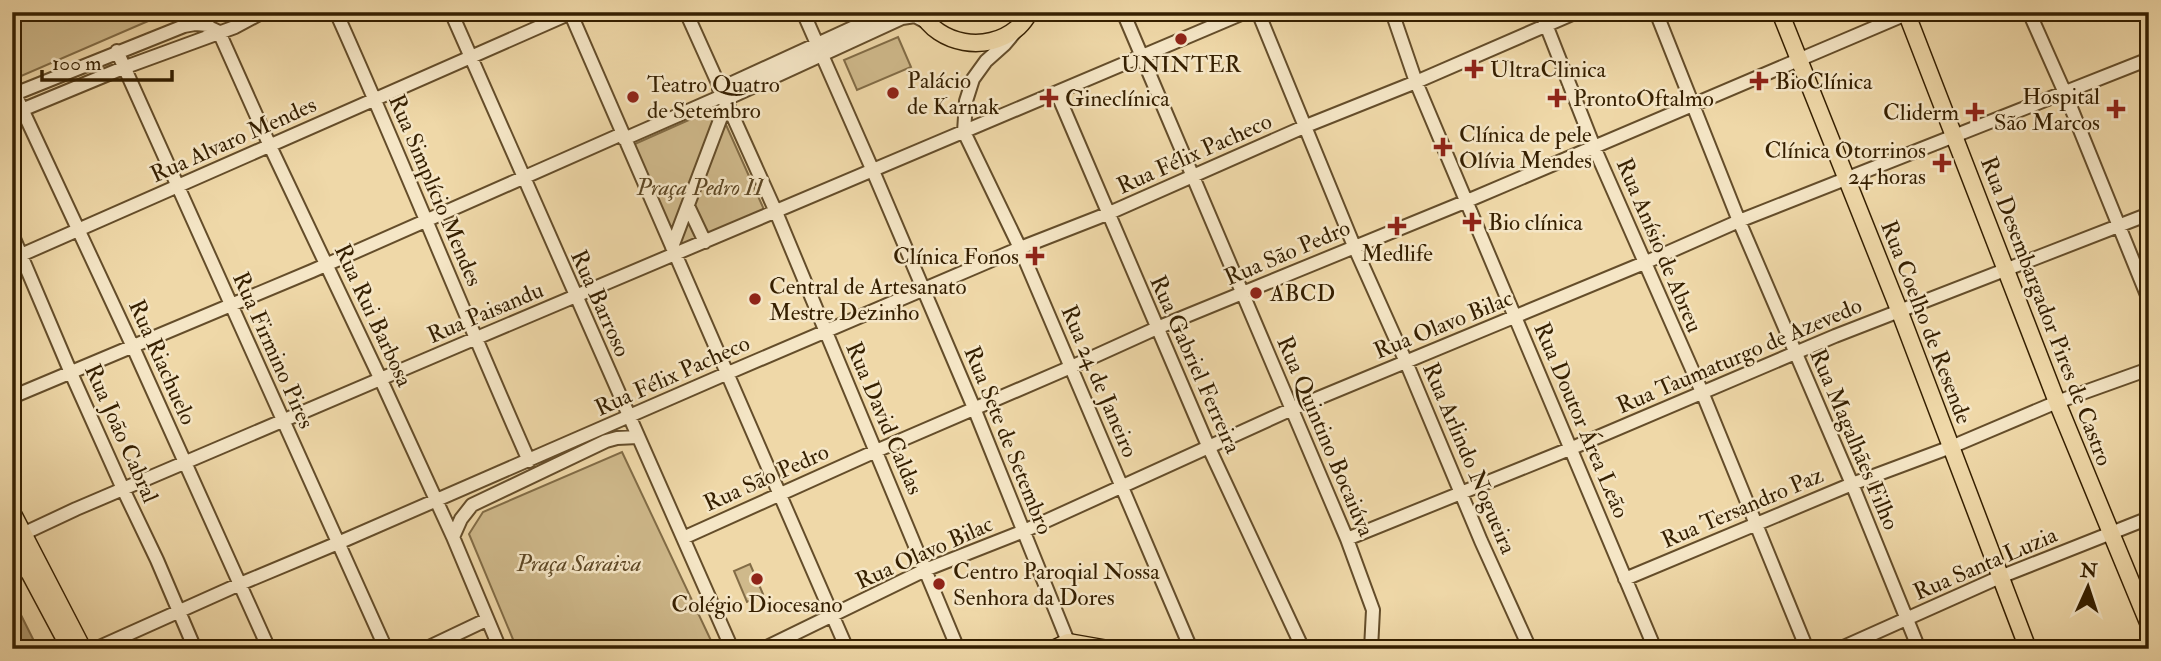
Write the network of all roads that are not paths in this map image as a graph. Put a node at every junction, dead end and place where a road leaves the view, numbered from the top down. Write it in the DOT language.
graph roads {
  1 [pos="193,12"];
  2 [pos="263,12"];
  3 [pos="336,12"];
  4 [pos="450,12"];
  5 [pos="686,12"];
  6 [pos="803,12"];
  7 [pos="887,12"];
  8 [pos="1030,12"];
  9 [pos="1123,12"];
  10 [pos="1246,12"];
  11 [pos="1258,12"];
  12 [pos="1392,12"];
  13 [pos="1577,12"];
  14 [pos="1656,12"];
  15 [pos="1780,12"];
  16 [pos="2029,12"];
  17 [pos="571,13"];
  18 [pos="1908,13"];
  19 [pos="924,17"];
  20 [pos="1543,19"];
  21 [pos="202,24"];
  22 [pos="869,27"];
  23 [pos="1018,28"];
  24 [pos="224,31"];
  25 [pos="818,50"];
  26 [pos="117,51"];
  27 [pos="1142,57"];
  28 [pos="471,59"];
  29 [pos="2149,59"];
  30 [pos="1800,60"];
  31 [pos="123,68"];
  32 [pos="1416,82"];
  33 [pos="1057,93"];
  34 [pos="2065,93"];
  35 [pos="14,94"];
  36 [pos="723,97"];
  37 [pos="375,99"];
  38 [pos="1694,106"];
  39 [pos="17,112"];
  40 [pos="1306,126"];
  41 [pos="964,132"];
  42 [pos="1954,135"];
  43 [pos="623,136"];
  44 [pos="270,146"];
  45 [pos="1594,146"];
  46 [pos="873,170"];
  47 [pos="1192,176"];
  48 [pos="523,178"];
  49 [pos="1846,179"];
  50 [pos="178,187"];
  51 [pos="1467,201"];
  52 [pos="688,206"];
  53 [pos="776,212"];
  54 [pos="1107,214"];
  55 [pos="2149,214"];
  56 [pos="425,221"];
  57 [pos="1739,221"];
  58 [pos="2118,226"];
  59 [pos="79,231"];
  60 [pos="12,234"];
  61 [pos="705,242"];
  62 [pos="1354,246"];
  63 [pos="1020,248"];
  64 [pos="674,251"];
  65 [pos="17,257"];
  66 [pos="1644,263"];
  67 [pos="328,264"];
  68 [pos="2005,269"];
  69 [pos="923,290"];
  70 [pos="1242,294"];
  71 [pos="575,296"];
  72 [pos="2149,300"];
  73 [pos="231,305"];
  74 [pos="1899,310"];
  75 [pos="1516,317"];
  76 [pos="1157,328"];
  77 [pos="825,331"];
  78 [pos="476,339"];
  79 [pos="134,346"];
  80 [pos="1796,353"];
  81 [pos="1406,362"];
  82 [pos="1071,367"];
  83 [pos="2149,369"];
  84 [pos="71,373"];
  85 [pos="728,373"];
  86 [pos="381,380"];
  87 [pos="1702,392"];
  88 [pos="12,397"];
  89 [pos="2057,402"];
  90 [pos="974,408"];
  91 [pos="1292,409"];
  92 [pos="628,416"];
  93 [pos="283,421"];
  94 [pos="638,438"];
  95 [pos="1951,447"];
  96 [pos="1209,448"];
  97 [pos="1572,448"];
  98 [pos="876,450"];
  99 [pos="529,461"];
  100 [pos="186,463"];
  101 [pos="1852,484"];
  102 [pos="1122,486"];
  103 [pos="123,489"];
  104 [pos="1462,493"];
  105 [pos="779,494"];
  106 [pos="436,501"];
  107 [pos="12,512"];
  108 [pos="2149,518"];
  109 [pos="1757,523"];
  110 [pos="1024,531"];
  111 [pos="2111,533"];
  112 [pos="18,536"];
  113 [pos="453,537"];
  114 [pos="683,538"];
  115 [pos="1347,539"];
  116 [pos="338,543"];
  117 [pos="12,547"];
  118 [pos="12,555"];
  119 [pos="925,570"];
  120 [pos="2000,577"];
  121 [pos="1625,579"];
  122 [pos="240,584"];
  123 [pos="178,611"];
  124 [pos="833,616"];
  125 [pos="486,620"];
  126 [pos="1907,620"];
  127 [pos="2149,625"];
  128 [pos="1070,645"];
  129 [pos="62,648"];
  130 [pos="83,649"];
  131 [pos="95,649"];
  132 [pos="195,649"];
  133 [pos="269,649"];
  134 [pos="386,649"];
  135 [pos="425,649"];
  136 [pos="500,649"];
  137 [pos="732,649"];
  138 [pos="763,649"];
  139 [pos="846,649"];
  140 [pos="958,649"];
  141 [pos="1053,649"];
  142 [pos="1108,649"];
  143 [pos="1191,649"];
  144 [pos="1303,649"];
  145 [pos="1371,649"];
  146 [pos="1530,649"];
  147 [pos="1656,649"];
  148 [pos="1807,649"];
  149 [pos="1839,649"];
  150 [pos="1919,649"];
  151 [pos="2028,649"];
  1 -- 21 [label="street"];
  2 -- 24 [label="street"];
  3 -- 37 [label="street, Rua Simplício Mendes"];
  4 -- 28 [label="street, Rua Barroso"];
  5 -- 36 [label="street, Rua David Caldas"];
  6 -- 25 [label="street, Rua Sete de Setembro"];
  7 -- 22 [label="street"];
  8 -- 23 [label="main road"];
  9 -- 27 [label="street, Rua Quintino Bocaiúva"];
  10 -- 27 [label="street, Rua Paisandu"];
  11 -- 40 [label="street, Rua Arlindo Nogueira"];
  12 -- 32 [label="street, Rua Doutor Área Leão"];
  13 -- 20 [label="street, Rua Félix Pacheco"];
  14 -- 38 [label="street, Rua Magalhães Filho"];
  15 -- 30 [label="main road, Rua Coelho de Resende"];
  16 -- 34 [label="street"];
  17 -- 28 [label="street, Rua Alvaro Mendes"];
  17 -- 43 [label="street"];
  18 -- 30 [label="street, Rua São Pedro"];
  18 -- 42 [label="main road, Rua Desembargador Pires de Castro"];
  19 -- 22 [label="street"];
  19 -- 23 [label="main road"];
  20 -- 32 [label="street, Rua Félix Pacheco"];
  20 -- 45 [label="street, Rua Anísio de Abreu"];
  21 -- 24 [label="street"];
  21 -- 26 [label="street"];
  22 -- 25 [label="street"];
  23 -- 41 [label="street"];
  24 -- 31 [label="street"];
  24 -- 44 [label="street, Rua Rui Barbosa"];
  25 -- 36 [label="street"];
  25 -- 46 [label="street, Rua Sete de Setembro"];
  26 -- 31 [label="street, Rua Firmino Pires"];
  26 -- 35 [label="street"];
  27 -- 33 [label="street, Rua Paisandu"];
  27 -- 47 [label="street, Rua Quintino Bocaiúva"];
  28 -- 37 [label="street, Rua Alvaro Mendes"];
  28 -- 48 [label="street, Rua Barroso"];
  29 -- 34 [label="street, Rua Olavo Bilac"];
  30 -- 38 [label="street, Rua São Pedro"];
  30 -- 49 [label="main road, Rua Coelho de Resende"];
  31 -- 39 [label="street"];
  31 -- 50 [label="street, Rua Firmino Pires"];
  32 -- 40 [label="street, Rua Félix Pacheco"];
  32 -- 51 [label="street, Rua Doutor Área Leão"];
  33 -- 41 [label="street, Rua Paisandu"];
  33 -- 54 [label="street, Rua Gabriel Ferreira"];
  34 -- 42 [label="street, Rua Olavo Bilac"];
  34 -- 58 [label="street"];
  35 -- 39 [label="street, Rua Riachuelo"];
  36 -- 43 [label="street"];
  36 -- 52 [label="street"];
  36 -- 53 [label="street, Rua David Caldas"];
  37 -- 44 [label="street, Rua Alvaro Mendes"];
  37 -- 56 [label="street, Rua Simplício Mendes"];
  38 -- 45 [label="street, Rua São Pedro"];
  38 -- 57 [label="street, Rua Magalhães Filho"];
  39 -- 59 [label="street, Rua Riachuelo"];
  40 -- 47 [label="street, Rua Félix Pacheco"];
  40 -- 62 [label="street, Rua Arlindo Nogueira"];
  41 -- 46 [label="street, Rua Paisandu"];
  41 -- 63 [label="street, Rua 24 de Janeiro"];
  42 -- 49 [label="street, Rua Olavo Bilac"];
  42 -- 68 [label="main road, Rua Desembargador Pires de Castro"];
  43 -- 48 [label="street"];
  43 -- 64 [label="street"];
  44 -- 50 [label="street, Rua Alvaro Mendes"];
  44 -- 67 [label="street, Rua Rui Barbosa"];
  45 -- 51 [label="street, Rua São Pedro"];
  45 -- 66 [label="street, Rua Anísio de Abreu"];
  46 -- 53 [label="street, Rua Paisandu"];
  46 -- 69 [label="street, Rua Sete de Setembro"];
  47 -- 54 [label="street, Rua Félix Pacheco"];
  47 -- 70 [label="street, Rua Quintino Bocaiúva"];
  48 -- 56 [label="street"];
  48 -- 71 [label="street, Rua Barroso"];
  49 -- 57 [label="street, Rua Olavo Bilac"];
  49 -- 74 [label="main road, Rua Coelho de Resende"];
  50 -- 59 [label="street, Rua Alvaro Mendes"];
  50 -- 73 [label="street, Rua Firmino Pires"];
  51 -- 62 [label="street, Rua São Pedro"];
  51 -- 75 [label="street, Rua Doutor Área Leão"];
  52 -- 61 [label="street"];
  52 -- 64 [label="street"];
  53 -- 61 [label="street, Rua Paisandu"];
  53 -- 77 [label="street, Rua David Caldas"];
  54 -- 63 [label="street, Rua Félix Pacheco"];
  54 -- 76 [label="street, Rua Gabriel Ferreira"];
  55 -- 58 [label="street, Rua Taumaturgo de Azevedo"];
  56 -- 67 [label="street"];
  56 -- 78 [label="street, Rua Simplício Mendes"];
  57 -- 66 [label="street, Rua Olavo Bilac"];
  57 -- 80 [label="street, Rua Magalhães Filho"];
  58 -- 68 [label="street, Rua Taumaturgo de Azevedo"];
  58 -- 72 [label="street"];
  59 -- 65 [label="street, Rua Alvaro Mendes"];
  59 -- 79 [label="street, Rua Riachuelo"];
  60 -- 65 [label="street, Rua João Cabral"];
  61 -- 64 [label="street, Rua Paisandu"];
  62 -- 70 [label="street, Rua São Pedro"];
  62 -- 81 [label="street, Rua Arlindo Nogueira"];
  63 -- 69 [label="street, Rua Félix Pacheco"];
  63 -- 82 [label="street, Rua 24 de Janeiro"];
  64 -- 71 [label="street, Rua Paisandu"];
  64 -- 85 [label="street"];
  65 -- 84 [label="street, Rua João Cabral"];
  66 -- 75 [label="street, Rua Olavo Bilac"];
  66 -- 87 [label="street, Rua Anísio de Abreu"];
  67 -- 73 [label="street"];
  67 -- 86 [label="street, Rua Rui Barbosa"];
  68 -- 74 [label="street, Rua Taumaturgo de Azevedo"];
  68 -- 89 [label="main road, Rua Desembargador Pires de Castro"];
  69 -- 77 [label="street, Rua Félix Pacheco"];
  69 -- 90 [label="street, Rua Sete de Setembro"];
  70 -- 76 [label="street, Rua São Pedro"];
  70 -- 91 [label="street, Rua Quintino Bocaiúva"];
  71 -- 78 [label="street, Rua Paisandu"];
  71 -- 92 [label="street, Rua Barroso"];
  73 -- 79 [label="street"];
  73 -- 93 [label="street, Rua Firmino Pires"];
  74 -- 80 [label="street, Rua Taumaturgo de Azevedo"];
  74 -- 95 [label="main road, Rua Coelho de Resende"];
  75 -- 81 [label="street, Rua Olavo Bilac"];
  75 -- 97 [label="street, Rua Doutor Área Leão"];
  76 -- 82 [label="street, Rua São Pedro"];
  76 -- 96 [label="street, Rua Gabriel Ferreira"];
  77 -- 85 [label="street, Rua Félix Pacheco"];
  77 -- 98 [label="street, Rua David Caldas"];
  78 -- 86 [label="street, Rua Paisandu"];
  78 -- 99 [label="street, Rua Simplício Mendes"];
  79 -- 84 [label="street"];
  79 -- 100 [label="street, Rua Riachuelo"];
  80 -- 87 [label="street, Rua Taumaturgo de Azevedo"];
  80 -- 101 [label="street, Rua Magalhães Filho"];
  81 -- 91 [label="street, Rua Olavo Bilac"];
  81 -- 104 [label="street, Rua Arlindo Nogueira"];
  82 -- 90 [label="street, Rua São Pedro"];
  82 -- 102 [label="street, Rua 24 de Janeiro"];
  83 -- 89 [label="street, Rua Tersandro Paz"];
  84 -- 88 [label="street"];
  84 -- 103 [label="street, Rua João Cabral"];
  85 -- 92 [label="street, Rua Félix Pacheco"];
  85 -- 105 [label="street"];
  86 -- 93 [label="street, Rua Paisandu"];
  86 -- 106 [label="street, Rua Rui Barbosa"];
  87 -- 97 [label="street, Rua Taumaturgo de Azevedo"];
  87 -- 109 [label="street, Rua Anísio de Abreu"];
  89 -- 95 [label="street, Rua Tersandro Paz"];
  89 -- 111 [label="main road, Rua Desembargador Pires de Castro"];
  90 -- 98 [label="street, Rua São Pedro"];
  90 -- 110 [label="street, Rua Sete de Setembro"];
  91 -- 96 [label="street, Rua Olavo Bilac"];
  91 -- 115 [label="street, Rua Quintino Bocaiúva"];
  92 -- 94 [label="street, Rua Barroso"];
  92 -- 99 [label="street, Rua Félix Pacheco"];
  93 -- 100 [label="street, Rua Paisandu"];
  93 -- 116 [label="street, Rua Firmino Pires"];
  94 -- 113 [label="street"];
  94 -- 114 [label="street, Rua Barroso"];
  95 -- 101 [label="street, Rua Tersandro Paz"];
  95 -- 120 [label="main road, Rua Coelho de Resende"];
  96 -- 102 [label="street, Rua Olavo Bilac"];
  96 -- 144 [label="street, Rua Gabriel Ferreira"];
  97 -- 104 [label="street, Rua Taumaturgo de Azevedo"];
  97 -- 121 [label="street, Rua Doutor Área Leão"];
  98 -- 105 [label="street, Rua São Pedro"];
  98 -- 119 [label="street, Rua David Caldas"];
  99 -- 106 [label="street, Rua Félix Pacheco"];
  100 -- 103 [label="street, Rua Paisandu"];
  100 -- 122 [label="street, Rua Riachuelo"];
  101 -- 109 [label="street, Rua Tersandro Paz"];
  101 -- 126 [label="street, Rua Magalhães Filho"];
  102 -- 110 [label="street, Rua Olavo Bilac"];
  102 -- 143 [label="street, Rua 24 de Janeiro"];
  103 -- 112 [label="street, Rua Paisandu"];
  103 -- 123 [label="street, Rua João Cabral"];
  104 -- 115 [label="street, Rua Taumaturgo de Azevedo"];
  104 -- 146 [label="street, Rua Arlindo Nogueira"];
  105 -- 114 [label="street, Rua São Pedro"];
  105 -- 124 [label="street"];
  106 -- 113 [label="street, Rua Rui Barbosa"];
  106 -- 116 [label="street, Rua Félix Pacheco"];
  107 -- 112 [label="main road"];
  108 -- 111 [label="street, Rua Santa Luzia"];
  109 -- 121 [label="street, Rua Tersandro Paz"];
  109 -- 148 [label="street, Rua Anísio de Abreu"];
  110 -- 119 [label="street, Rua Olavo Bilac"];
  110 -- 128 [label="street, Rua Sete de Setembro"];
  111 -- 120 [label="street, Rua Santa Luzia"];
  111 -- 127 [label="main road, Rua Desembargador Pires de Castro"];
  112 -- 130 [label="main road"];
  113 -- 125 [label="street, Rua Rui Barbosa"];
  114 -- 137 [label="street, Rua Barroso"];
  115 -- 145 [label="street, Rua Quintino Bocaiúva"];
  116 -- 122 [label="street, Rua Félix Pacheco"];
  116 -- 134 [label="street, Rua Firmino Pires"];
  117 -- 129 [label="main road"];
  118 -- 129 [label="main road"];
  119 -- 124 [label="street, Rua Olavo Bilac"];
  119 -- 140 [label="street, Rua David Caldas"];
  120 -- 126 [label="street, Rua Santa Luzia"];
  120 -- 151 [label="main road, Rua Coelho de Resende"];
  121 -- 147 [label="street, Rua Doutor Área Leão"];
  122 -- 123 [label="street, Rua Félix Pacheco"];
  122 -- 133 [label="street, Rua Riachuelo"];
  123 -- 131 [label="street, Rua Félix Pacheco"];
  123 -- 132 [label="street, Rua João Cabral"];
  124 -- 138 [label="street, Rua Olavo Bilac"];
  124 -- 139 [label="street"];
  125 -- 135 [label="street"];
  125 -- 136 [label="street, Rua Rui Barbosa"];
  126 -- 149 [label="street, Rua Santa Luzia"];
  126 -- 150 [label="street, Rua Magalhães Filho"];
  128 -- 141 [label="main road"];
  128 -- 142 [label="main road"];
}
